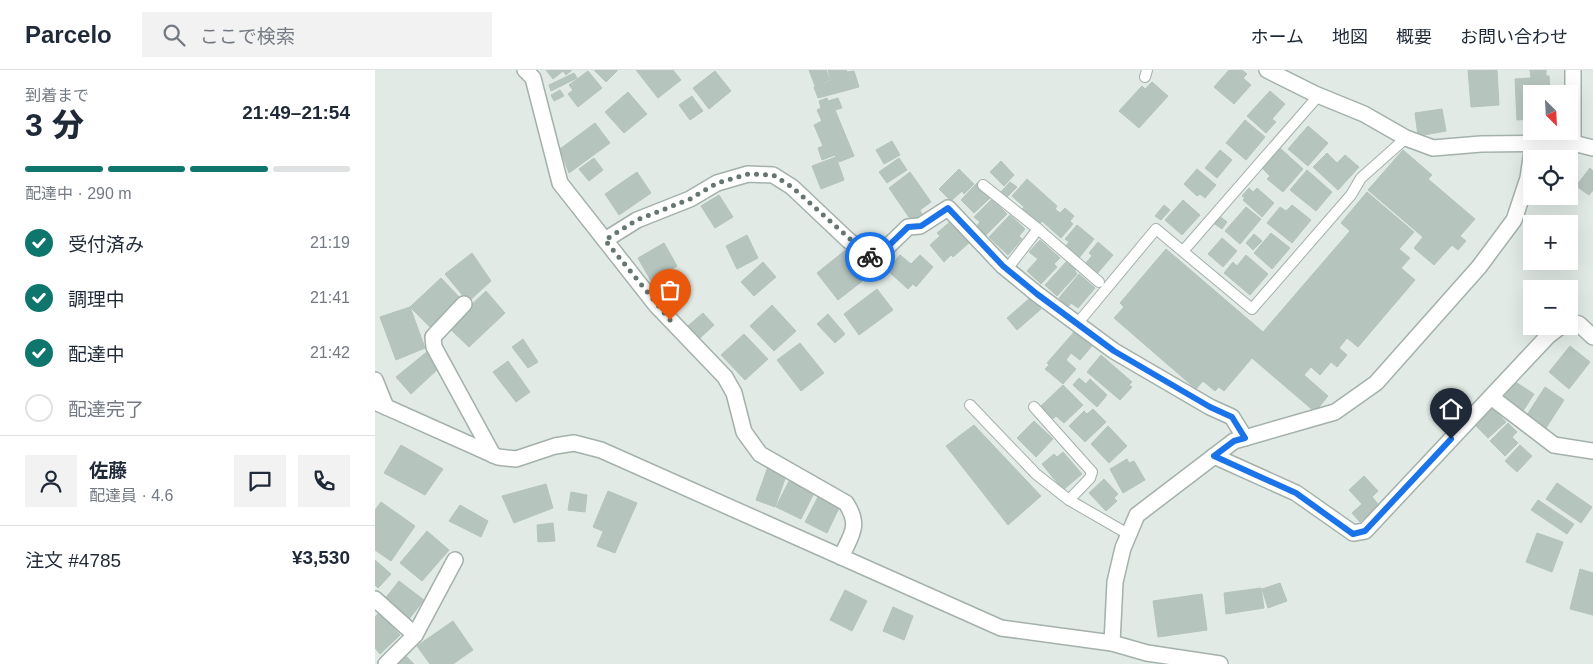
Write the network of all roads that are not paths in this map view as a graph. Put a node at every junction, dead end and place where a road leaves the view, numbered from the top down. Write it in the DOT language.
graph roads {
  1 [pos="525,70"];
  2 [pos="1267,70"];
  3 [pos="1573,70"];
  4 [pos="1319,95"];
  5 [pos="1406,138"];
  6 [pos="1573,143"];
  7 [pos="1533,144"];
  8 [pos="1593,148"];
  9 [pos="983,185"];
  10 [pos="1038,229"];
  11 [pos="605,240"];
  12 [pos="1184,250"];
  13 [pos="1007,269"];
  14 [pos="1099,282"];
  15 [pos="464,304"];
  16 [pos="1077,324"];
  17 [pos="1578,324"];
  18 [pos="1549,335"];
  19 [pos="1593,338"];
  20 [pos="375,380"];
  21 [pos="1491,397"];
  22 [pos="380,404"];
  23 [pos="970,405"];
  24 [pos="1034,407"];
  25 [pos="1245,438"];
  26 [pos="1593,451"];
  27 [pos="493,455"];
  28 [pos="1214,456"];
  29 [pos="1069,500"];
  30 [pos="1128,534"];
  31 [pos="841,558"];
  32 [pos="455,560"];
  33 [pos="375,599"];
  34 [pos="415,634"];
  35 [pos="1112,643"];
  36 [pos="386,664"];
  37 [pos="1220,664"];
  1 -- 11 [label="street"];
  2 -- 4 [label="street"];
  3 -- 6 [label="street"];
  4 -- 5 [label="street"];
  4 -- 12 [label="lane"];
  5 -- 7 [label="street"];
  5 -- 12 [label="lane"];
  6 -- 7 [label="street"];
  6 -- 8 [label="street"];
  7 -- 25 [label="street"];
  9 -- 10 [label="lane"];
  10 -- 13 [label="lane"];
  10 -- 14 [label="lane"];
  11 -- 13 [label="street"];
  11 -- 31 [label="street"];
  12 -- 16 [label="lane"];
  13 -- 16 [label="street"];
  15 -- 27 [label="street"];
  16 -- 25 [label="street"];
  17 -- 19 [label="street"];
  18 -- 21 [label="street"];
  20 -- 22 [label="street"];
  21 -- 26 [label="street"];
  21 -- 28 [label="street"];
  22 -- 27 [label="street"];
  23 -- 29 [label="lane"];
  24 -- 29 [label="lane"];
  25 -- 28 [label="street"];
  27 -- 31 [label="street"];
  28 -- 30 [label="street"];
  29 -- 30 [label="lane"];
  30 -- 35 [label="street"];
  31 -- 35 [label="street"];
  32 -- 34 [label="street"];
  33 -- 34 [label="street"];
  34 -- 36 [label="street"];
  35 -- 37 [label="street"];
}
